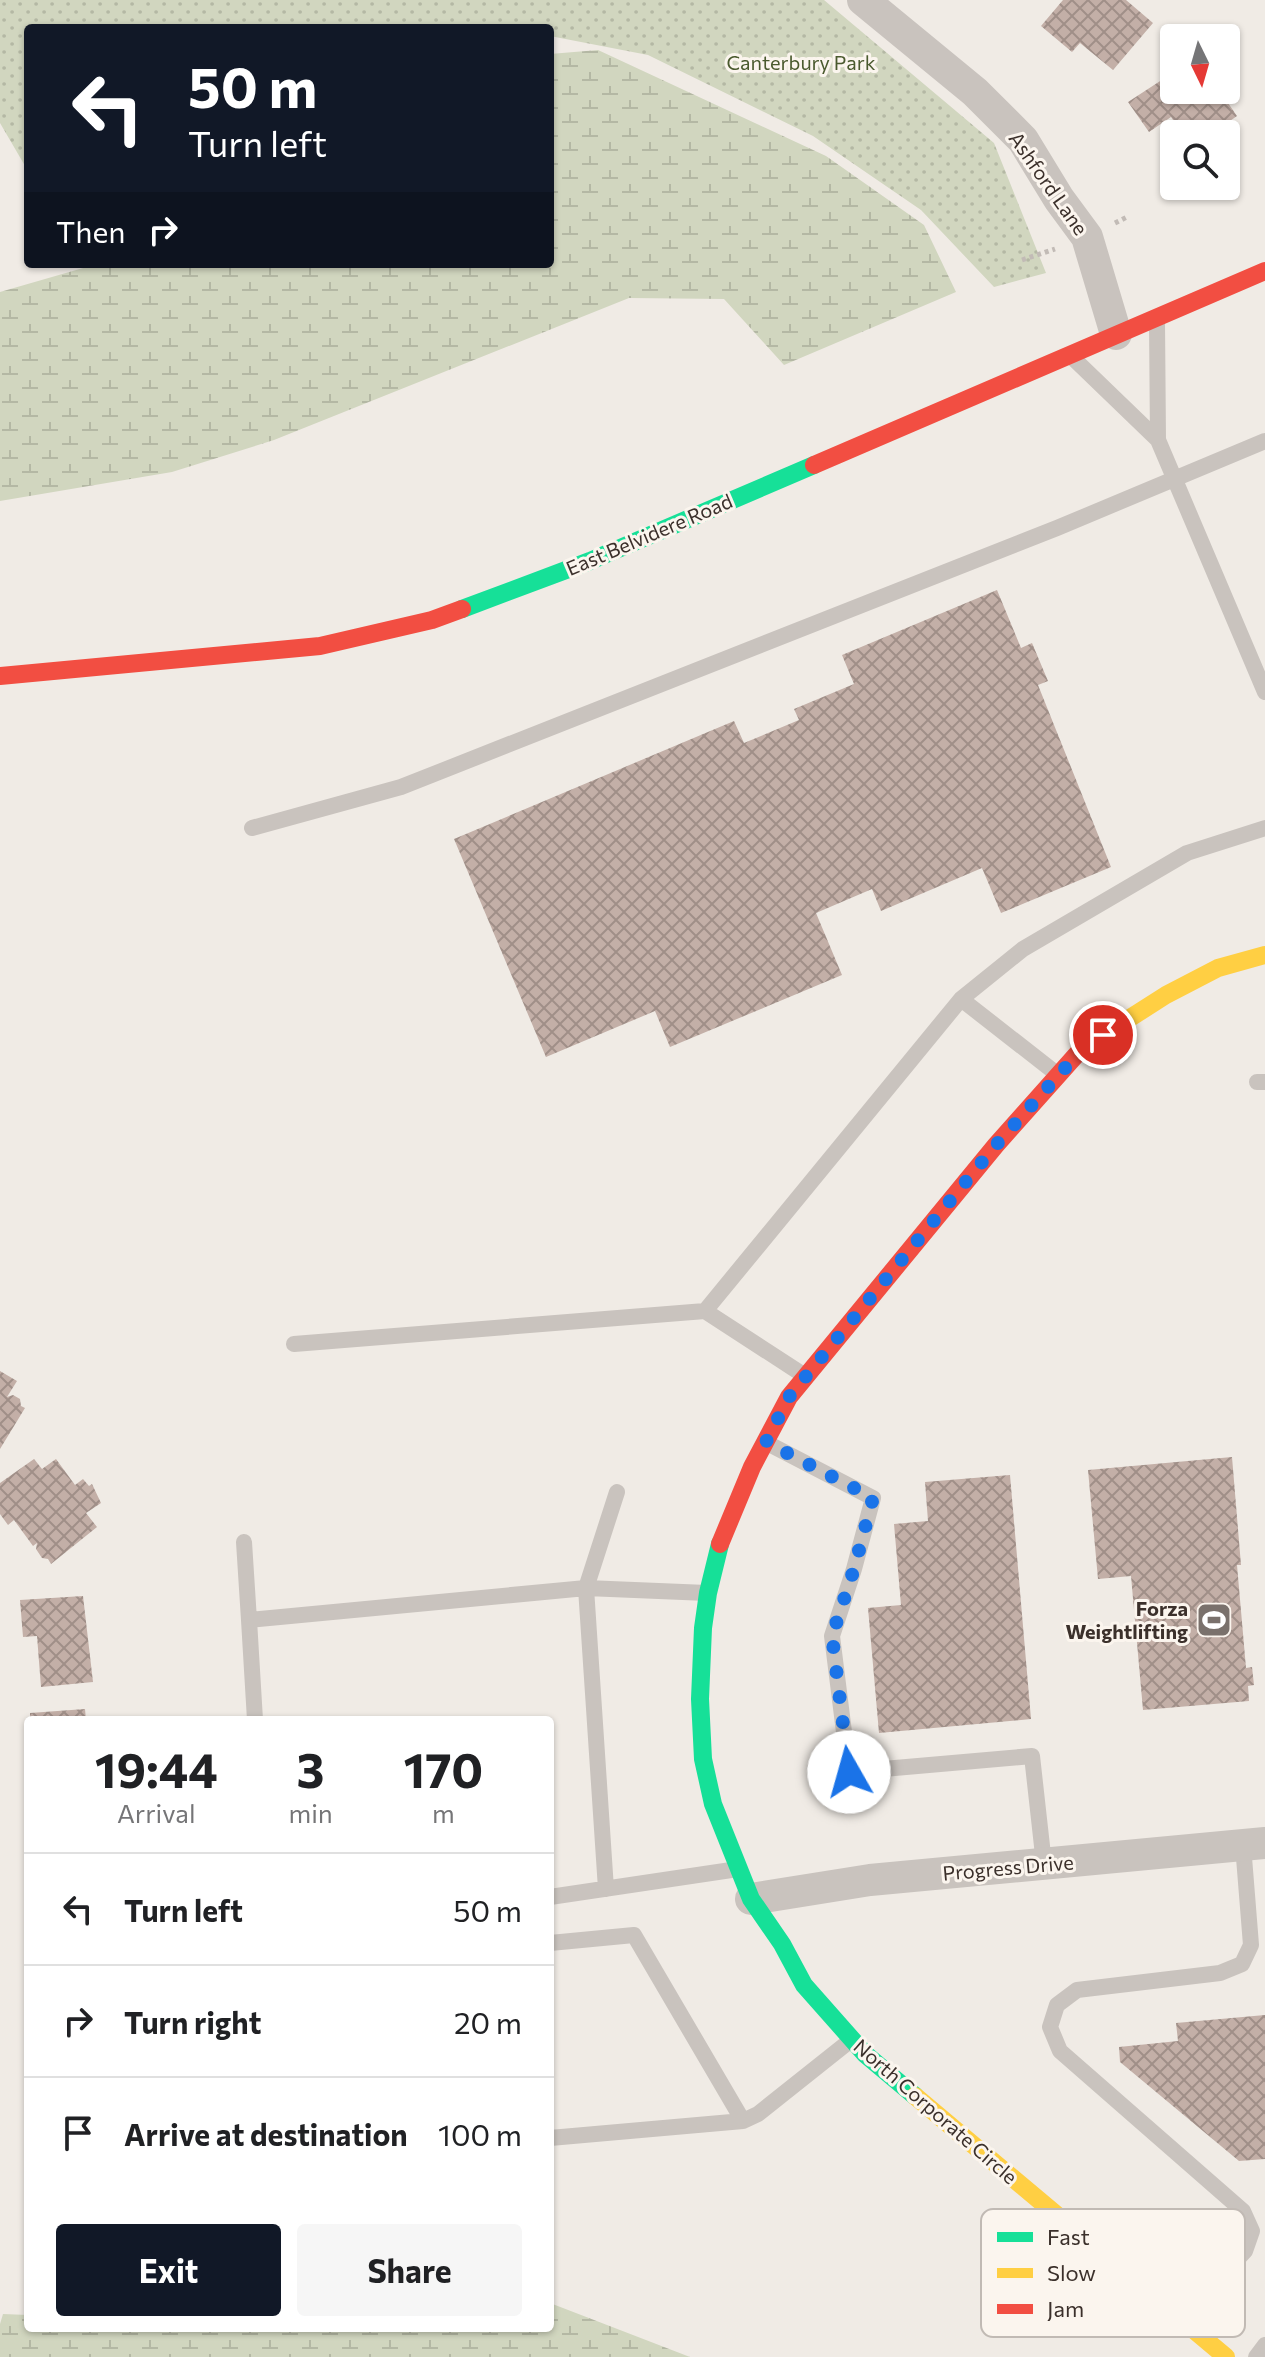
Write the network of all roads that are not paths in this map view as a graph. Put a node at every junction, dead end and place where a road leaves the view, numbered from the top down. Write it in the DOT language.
graph roads {
  1 [pos="863,0"];
  2 [pos="1265,271"];
  3 [pos="1157,317"];
  4 [pos="1116,334"];
  5 [pos="1069,354"];
  6 [pos="1158,440"];
  7 [pos="1265,441"];
  8 [pos="1176,479"];
  9 [pos="0,676"];
  10 [pos="1265,692"];
  11 [pos="252,828"];
  12 [pos="1265,828"];
  13 [pos="1265,955"];
  14 [pos="961,999"];
  15 [pos="1059,1075"];
  16 [pos="705,1311"];
  17 [pos="294,1344"];
  18 [pos="806,1377"];
  19 [pos="766,1442"];
  20 [pos="617,1492"];
  21 [pos="244,1542"];
  22 [pos="586,1588"];
  23 [pos="708,1593"];
  24 [pos="249,1620"];
  25 [pos="255,1716"];
  26 [pos="1254,1844"];
  27 [pos="1044,1864"];
  28 [pos="739,1869"];
  29 [pos="606,1889"];
  30 [pos="554,1896"];
  31 [pos="751,1899"];
  32 [pos="554,1943"];
  33 [pos="852,2039"];
  34 [pos="743,2121"];
  35 [pos="554,2138"];
  36 [pos="1049,2209"];
  37 [pos="1241,2209"];
  38 [pos="1245,2215"];
  39 [pos="1245,2251"];
  40 [pos="1201,2337"];
  41 [pos="1265,2345"];
  42 [pos="1226,2357"];
  43 [pos="1256,2357"];
  1 -- 4 [label="street, Ashford Lane"];
  2 -- 3 [label="street, East Belvidere Road"];
  3 -- 4 [label="street, East Belvidere Road"];
  3 -- 6 [label="lane"];
  4 -- 5 [label="street, East Belvidere Road"];
  5 -- 6 [label="lane"];
  5 -- 9 [label="street, East Belvidere Road"];
  6 -- 8 [label="lane"];
  7 -- 8 [label="lane"];
  8 -- 10 [label="lane"];
  8 -- 11 [label="lane"];
  12 -- 14 [label="lane"];
  13 -- 15 [label="street, North Corporate Circle"];
  14 -- 15 [label="lane"];
  14 -- 16 [label="lane"];
  15 -- 18 [label="street, North Corporate Circle"];
  16 -- 17 [label="lane"];
  16 -- 18 [label="lane"];
  18 -- 19 [label="street, North Corporate Circle"];
  19 -- 23 [label="street, North Corporate Circle"];
  19 -- 27 [label="lane"];
  20 -- 22 [label="lane"];
  21 -- 24 [label="lane"];
  22 -- 23 [label="lane"];
  22 -- 24 [label="lane"];
  22 -- 29 [label="lane"];
  23 -- 28 [label="street, North Corporate Circle"];
  24 -- 25 [label="lane"];
  26 -- 27 [label="street, Progress Drive"];
  26 -- 37 [label="lane"];
  27 -- 31 [label="street, Progress Drive"];
  28 -- 29 [label="lane"];
  28 -- 31 [label="street, North Corporate Circle"];
  29 -- 30 [label="lane"];
  31 -- 33 [label="street, North Corporate Circle"];
  32 -- 34 [label="lane"];
  33 -- 34 [label="lane"];
  33 -- 36 [label="street, North Corporate Circle"];
  34 -- 35 [label="lane"];
  38 -- 39 [label="lane"];
  40 -- 42 [label="street, North Corporate Circle"];
  41 -- 43 [label="lane"];
}
